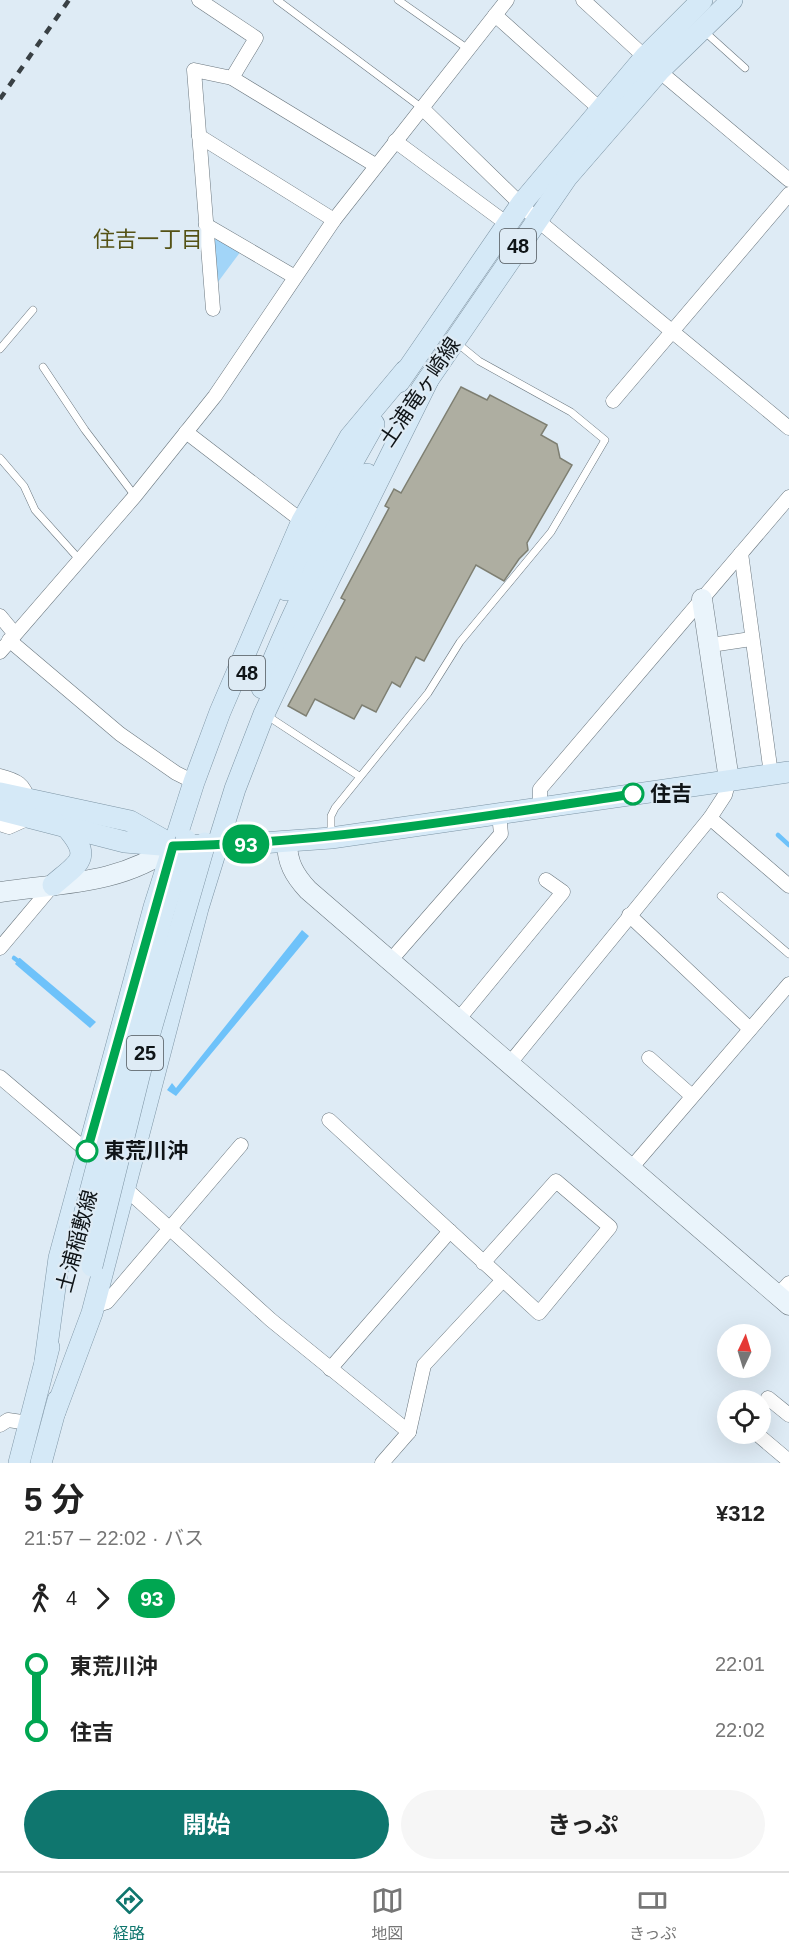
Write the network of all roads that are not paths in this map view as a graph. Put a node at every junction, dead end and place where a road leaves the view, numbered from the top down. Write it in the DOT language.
graph roads {
  1 [pos="199,0"];
  2 [pos="277,0"];
  3 [pos="398,0"];
  4 [pos="507,0"];
  5 [pos="582,0"];
  6 [pos="702,0"];
  7 [pos="732,0"];
  8 [pos="495,15"];
  9 [pos="701,29"];
  10 [pos="468,49"];
  11 [pos="652,64"];
  12 [pos="745,68"];
  13 [pos="232,78"];
  14 [pos="422,108"];
  15 [pos="600,109"];
  16 [pos="199,136"];
  17 [pos="395,141"];
  18 [pos="375,165"];
  19 [pos="789,180"];
  20 [pos="789,194"];
  21 [pos="522,203"];
  22 [pos="536,219"];
  23 [pos="334,220"];
  24 [pos="506,223"];
  25 [pos="206,225"];
  26 [pos="296,277"];
  27 [pos="213,309"];
  28 [pos="33,310"];
  29 [pos="674,331"];
  30 [pos="454,341"];
  31 [pos="0,349"];
  32 [pos="43,367"];
  33 [pos="405,371"];
  34 [pos="428,380"];
  35 [pos="613,401"];
  36 [pos="789,428"];
  37 [pos="186,432"];
  38 [pos="0,458"];
  39 [pos="135,496"];
  40 [pos="789,497"];
  41 [pos="332,517"];
  42 [pos="302,521"];
  43 [pos="741,553"];
  44 [pos="78,558"];
  45 [pos="702,599"];
  46 [pos="0,616"];
  47 [pos="8,634"];
  48 [pos="751,639"];
  49 [pos="711,645"];
  50 [pos="0,652"];
  51 [pos="264,714"];
  52 [pos="780,773"];
  53 [pos="0,776"];
  54 [pos="359,776"];
  55 [pos="729,780"];
  56 [pos="194,782"];
  57 [pos="0,793"];
  58 [pos="540,808"];
  59 [pos="28,809"];
  60 [pos="0,810"];
  61 [pos="499,814"];
  62 [pos="710,818"];
  63 [pos="0,824"];
  64 [pos="68,829"];
  65 [pos="331,838"];
  66 [pos="287,842"];
  67 [pos="195,843"];
  68 [pos="546,880"];
  69 [pos="53,885"];
  70 [pos="789,886"];
  71 [pos="0,892"];
  72 [pos="721,896"];
  73 [pos="629,915"];
  74 [pos="0,948"];
  75 [pos="789,954"];
  76 [pos="390,961"];
  77 [pos="789,984"];
  78 [pos="458,1020"];
  79 [pos="750,1029"];
  80 [pos="649,1058"];
  81 [pos="510,1063"];
  82 [pos="0,1077"];
  83 [pos="692,1096"];
  84 [pos="329,1120"];
  85 [pos="241,1144"];
  86 [pos="87,1151"];
  87 [pos="632,1167"];
  88 [pos="126,1190"];
  89 [pos="171,1230"];
  90 [pos="450,1231"];
  91 [pos="82,1263"];
  92 [pos="483,1263"];
  93 [pos="502,1281"];
  94 [pos="785,1294"];
  95 [pos="94,1306"];
  96 [pos="45,1361"];
  97 [pos="330,1369"];
  98 [pos="771,1400"];
  99 [pos="55,1412"];
  100 [pos="789,1415"];
  101 [pos="29,1423"];
  102 [pos="0,1425"];
  103 [pos="409,1432"];
  104 [pos="768,1444"];
  105 [pos="788,1461"];
  106 [pos="19,1463"];
  107 [pos="41,1463"];
  108 [pos="382,1463"];
  1 -- 13 [label="street"];
  2 -- 14 [label="lane"];
  3 -- 10 [label="lane"];
  4 -- 8 [label="street"];
  5 -- 11 [label="street"];
  6 -- 11 [label="main road, 土浦竜ヶ崎線 / 48"];
  7 -- 9 [label="main road, 土浦竜ヶ崎線 / 48"];
  8 -- 10 [label="street"];
  8 -- 15 [label="street"];
  9 -- 11 [label="main road, 土浦竜ヶ崎線 / 48"];
  9 -- 12 [label="lane"];
  10 -- 14 [label="street"];
  11 -- 15 [label="main road, 土浦竜ヶ崎線 / 48"];
  11 -- 19 [label="street"];
  11 -- 22 [label="main road, 土浦竜ヶ崎線 / 48"];
  13 -- 16 [label="street"];
  13 -- 18 [label="street"];
  14 -- 17 [label="street"];
  14 -- 21 [label="street"];
  15 -- 21 [label="main road, 土浦竜ヶ崎線 / 48"];
  16 -- 23 [label="street"];
  16 -- 25 [label="street"];
  17 -- 18 [label="street"];
  17 -- 24 [label="street"];
  18 -- 23 [label="street"];
  20 -- 29 [label="street"];
  21 -- 22 [label="street"];
  21 -- 24 [label="main road, 土浦竜ヶ崎線 / 48"];
  22 -- 29 [label="street"];
  22 -- 30 [label="main road, 土浦竜ヶ崎線 / 48"];
  23 -- 26 [label="street"];
  24 -- 33 [label="main road, 土浦竜ヶ崎線 / 48"];
  25 -- 26 [label="street"];
  25 -- 27 [label="street"];
  26 -- 37 [label="street"];
  28 -- 31 [label="lane"];
  29 -- 35 [label="street"];
  29 -- 36 [label="street"];
  30 -- 34 [label="main road, 土浦竜ヶ崎線 / 48"];
  30 -- 54 [label="lane"];
  32 -- 39 [label="lane"];
  33 -- 41 [label="main road, 土浦竜ヶ崎線 / 48"];
  33 -- 42 [label="main road"];
  34 -- 41 [label="main road, 土浦竜ヶ崎線 / 48"];
  34 -- 51 [label="main road"];
  37 -- 39 [label="street"];
  37 -- 42 [label="street"];
  38 -- 44 [label="lane"];
  39 -- 44 [label="street"];
  40 -- 43 [label="street"];
  41 -- 67 [label="main road, 土浦竜ヶ崎線 / 48"];
  42 -- 56 [label="main road"];
  43 -- 45 [label="street"];
  43 -- 48 [label="street"];
  44 -- 47 [label="street"];
  45 -- 49 [label="street"];
  45 -- 58 [label="street"];
  46 -- 47 [label="street"];
  47 -- 50 [label="street"];
  47 -- 56 [label="street"];
  48 -- 49 [label="street"];
  48 -- 52 [label="street"];
  49 -- 55 [label="street"];
  51 -- 54 [label="lane"];
  51 -- 67 [label="main road"];
  52 -- 55 [label="main road"];
  53 -- 59 [label="street"];
  54 -- 65 [label="lane"];
  55 -- 58 [label="main road"];
  55 -- 62 [label="street"];
  56 -- 67 [label="main road"];
  57 -- 59 [label="main road"];
  58 -- 61 [label="main road"];
  59 -- 60 [label="main road"];
  59 -- 63 [label="street"];
  59 -- 64 [label="main road"];
  59 -- 67 [label="main road"];
  61 -- 65 [label="main road"];
  61 -- 76 [label="street"];
  62 -- 70 [label="street"];
  62 -- 73 [label="street"];
  64 -- 67 [label="main road"];
  64 -- 69 [label="main road"];
  65 -- 66 [label="main road"];
  66 -- 67 [label="main road"];
  66 -- 76 [label="street"];
  67 -- 69 [label="street"];
  67 -- 86 [label="main road"];
  67 -- 88 [label="main road"];
  67 -- 91 [label="main road, 土浦稲敷線 / 25, bridge"];
  68 -- 78 [label="street"];
  69 -- 71 [label="street"];
  69 -- 74 [label="street"];
  72 -- 75 [label="lane"];
  73 -- 79 [label="street"];
  73 -- 81 [label="street"];
  76 -- 78 [label="street"];
  77 -- 79 [label="street"];
  78 -- 81 [label="street"];
  79 -- 83 [label="street"];
  80 -- 83 [label="street"];
  81 -- 87 [label="street"];
  82 -- 86 [label="street"];
  83 -- 87 [label="street"];
  84 -- 90 [label="street"];
  85 -- 89 [label="street"];
  86 -- 96 [label="main road"];
  87 -- 94 [label="street"];
  88 -- 89 [label="street"];
  88 -- 95 [label="main road"];
  89 -- 95 [label="street"];
  89 -- 97 [label="street"];
  90 -- 92 [label="street"];
  90 -- 97 [label="street"];
  91 -- 96 [label="main road, 土浦稲敷線 / 25"];
  91 -- 99 [label="main road, 土浦稲敷線 / 25"];
  92 -- 93 [label="street"];
  92 -- 93 [label="street"];
  93 -- 103 [label="street"];
  95 -- 99 [label="main road"];
  96 -- 101 [label="main road, 土浦稲敷線 / 25"];
  97 -- 103 [label="street"];
  98 -- 100 [label="street"];
  99 -- 107 [label="main road, 土浦稲敷線 / 25"];
  101 -- 102 [label="street"];
  101 -- 106 [label="main road, 土浦稲敷線 / 25"];
  103 -- 108 [label="street"];
  104 -- 105 [label="street"];
}
